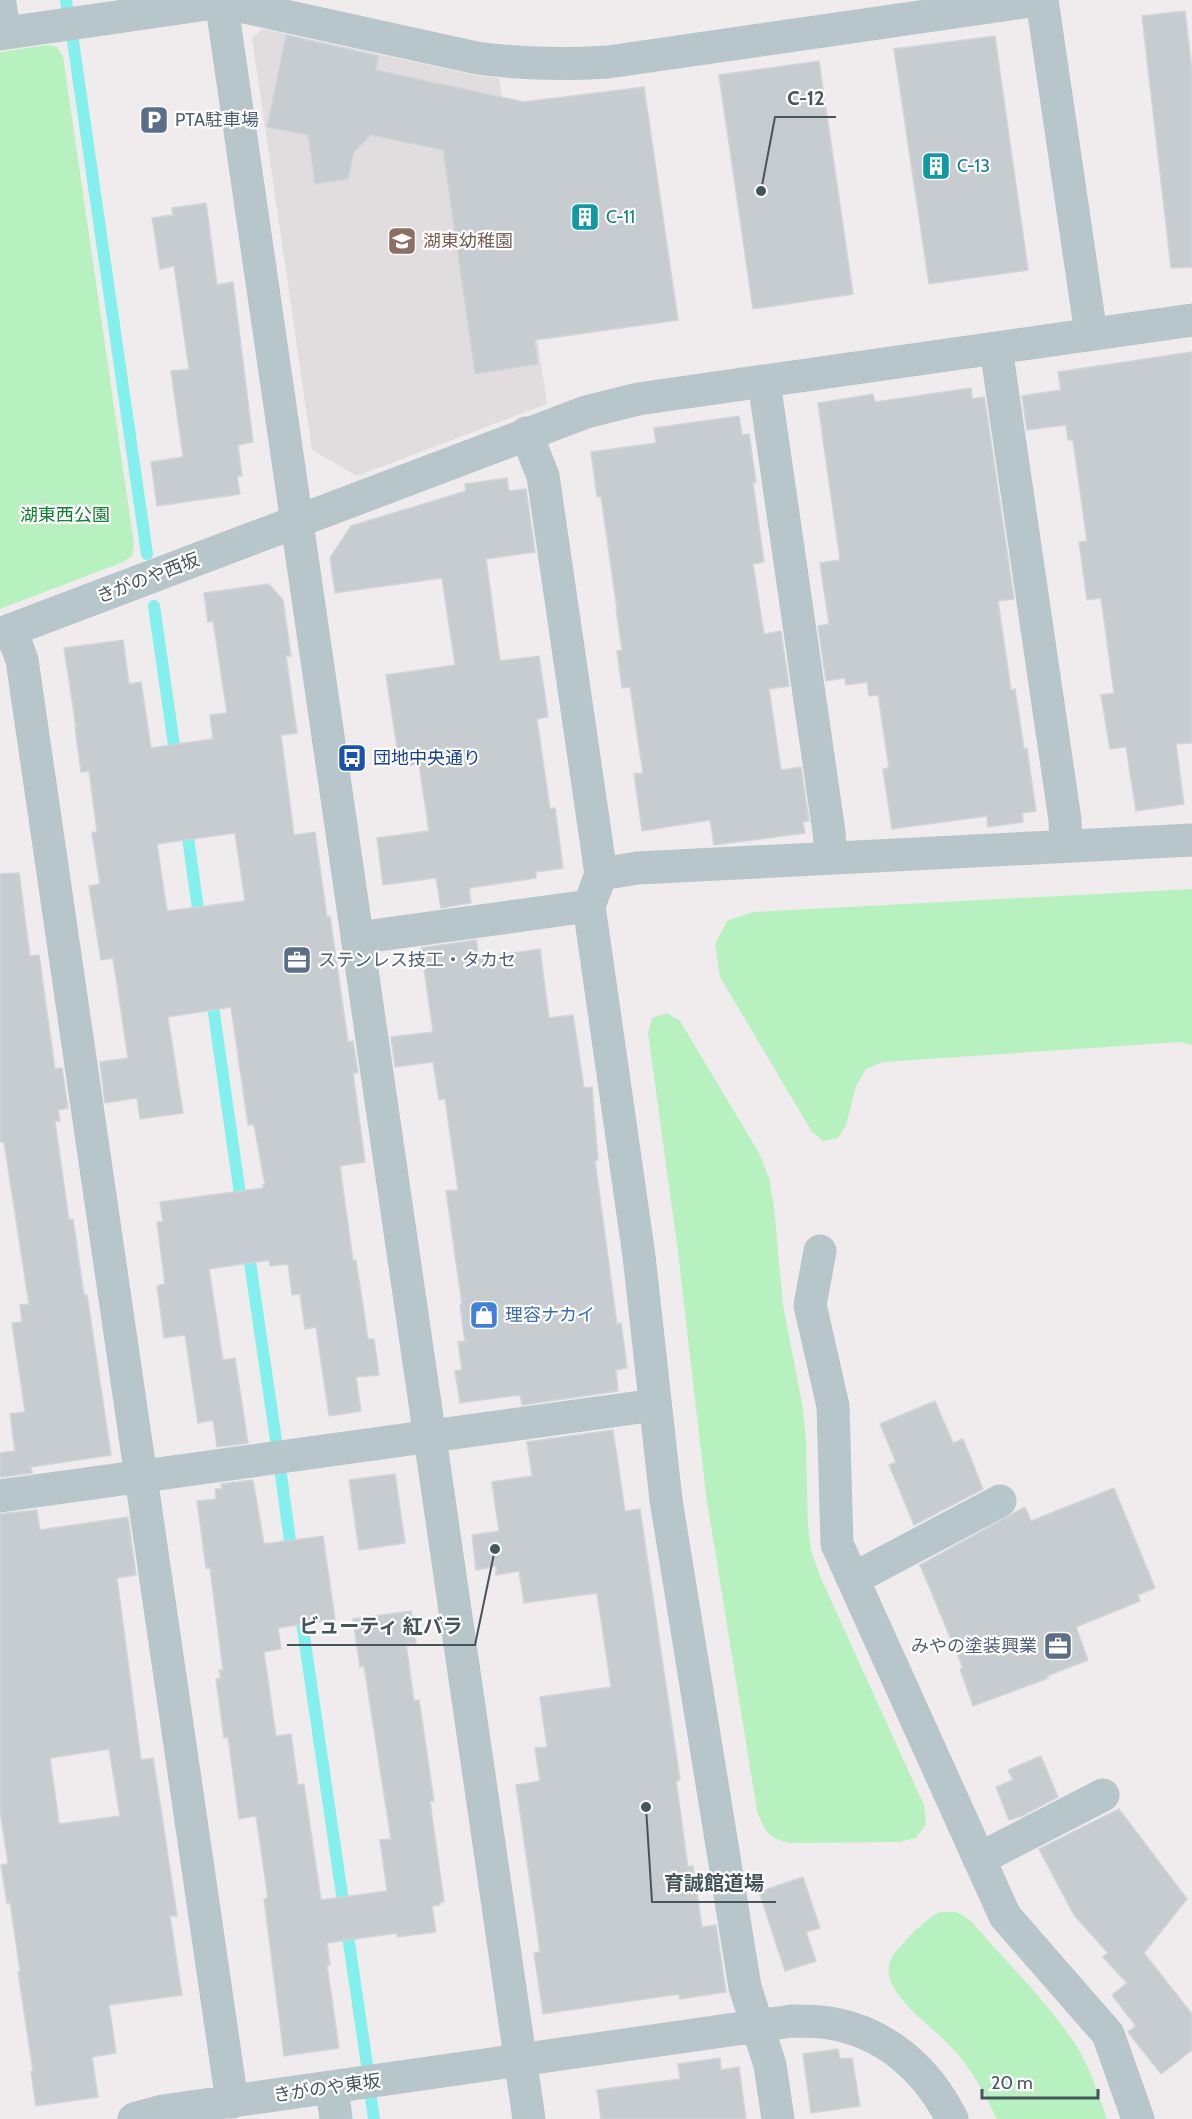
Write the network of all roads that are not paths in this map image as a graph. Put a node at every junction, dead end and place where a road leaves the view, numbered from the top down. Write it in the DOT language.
graph roads {
  1 [pos="1037,0"];
  2 [pos="1042,0"];
  3 [pos="221,1"];
  4 [pos="1,24"];
  5 [pos="1192,320"];
  6 [pos="1091,334"];
  7 [pos="996,348"];
  8 [pos="764,382"];
  9 [pos="526,433"];
  10 [pos="297,521"];
  11 [pos="5,632"];
  12 [pos="1192,840"];
  13 [pos="1066,846"];
  14 [pos="831,858"];
  15 [pos="601,874"];
  16 [pos="589,906"];
  17 [pos="357,938"];
  18 [pos="820,1251"];
  19 [pos="655,1405"];
  20 [pos="430,1437"];
  21 [pos="141,1476"];
  22 [pos="0,1496"];
  23 [pos="1000,1501"];
  24 [pos="853,1579"];
  25 [pos="1103,1795"];
  26 [pos="979,1859"];
  27 [pos="758,2026"];
  28 [pos="520,2060"];
  29 [pos="332,2087"];
  30 [pos="232,2102"];
  31 [pos="134,2119"];
  32 [pos="336,2119"];
  33 [pos="529,2119"];
  34 [pos="778,2119"];
  35 [pos="952,2119"];
  36 [pos="1138,2119"];
  1 -- 3 [label="street"];
  2 -- 6 [label="street"];
  3 -- 4 [label="street"];
  3 -- 10 [label="street"];
  5 -- 6 [label="street, きがのや西坂"];
  6 -- 7 [label="street, きがのや西坂"];
  7 -- 8 [label="street, きがのや西坂"];
  7 -- 13 [label="street"];
  8 -- 9 [label="street, きがのや西坂"];
  8 -- 14 [label="street"];
  9 -- 10 [label="street, きがのや西坂"];
  9 -- 15 [label="street"];
  10 -- 11 [label="street, きがのや西坂"];
  10 -- 17 [label="street"];
  11 -- 21 [label="street"];
  12 -- 13 [label="street"];
  13 -- 14 [label="street"];
  14 -- 15 [label="street"];
  15 -- 16 [label="street"];
  16 -- 17 [label="street"];
  16 -- 19 [label="street"];
  17 -- 20 [label="street"];
  18 -- 24 [label="street"];
  19 -- 20 [label="street"];
  19 -- 27 [label="street"];
  20 -- 21 [label="street"];
  20 -- 28 [label="street"];
  21 -- 22 [label="street"];
  21 -- 30 [label="street"];
  23 -- 24 [label="street"];
  24 -- 26 [label="street"];
  25 -- 26 [label="street"];
  26 -- 36 [label="street"];
  27 -- 28 [label="street, きがのや東坂"];
  27 -- 34 [label="street"];
  27 -- 35 [label="street, きがのや東坂"];
  28 -- 29 [label="street, きがのや東坂"];
  28 -- 33 [label="street"];
  29 -- 30 [label="street, きがのや東坂"];
  29 -- 32 [label="street"];
  30 -- 31 [label="street, きがのや東坂"];
}
